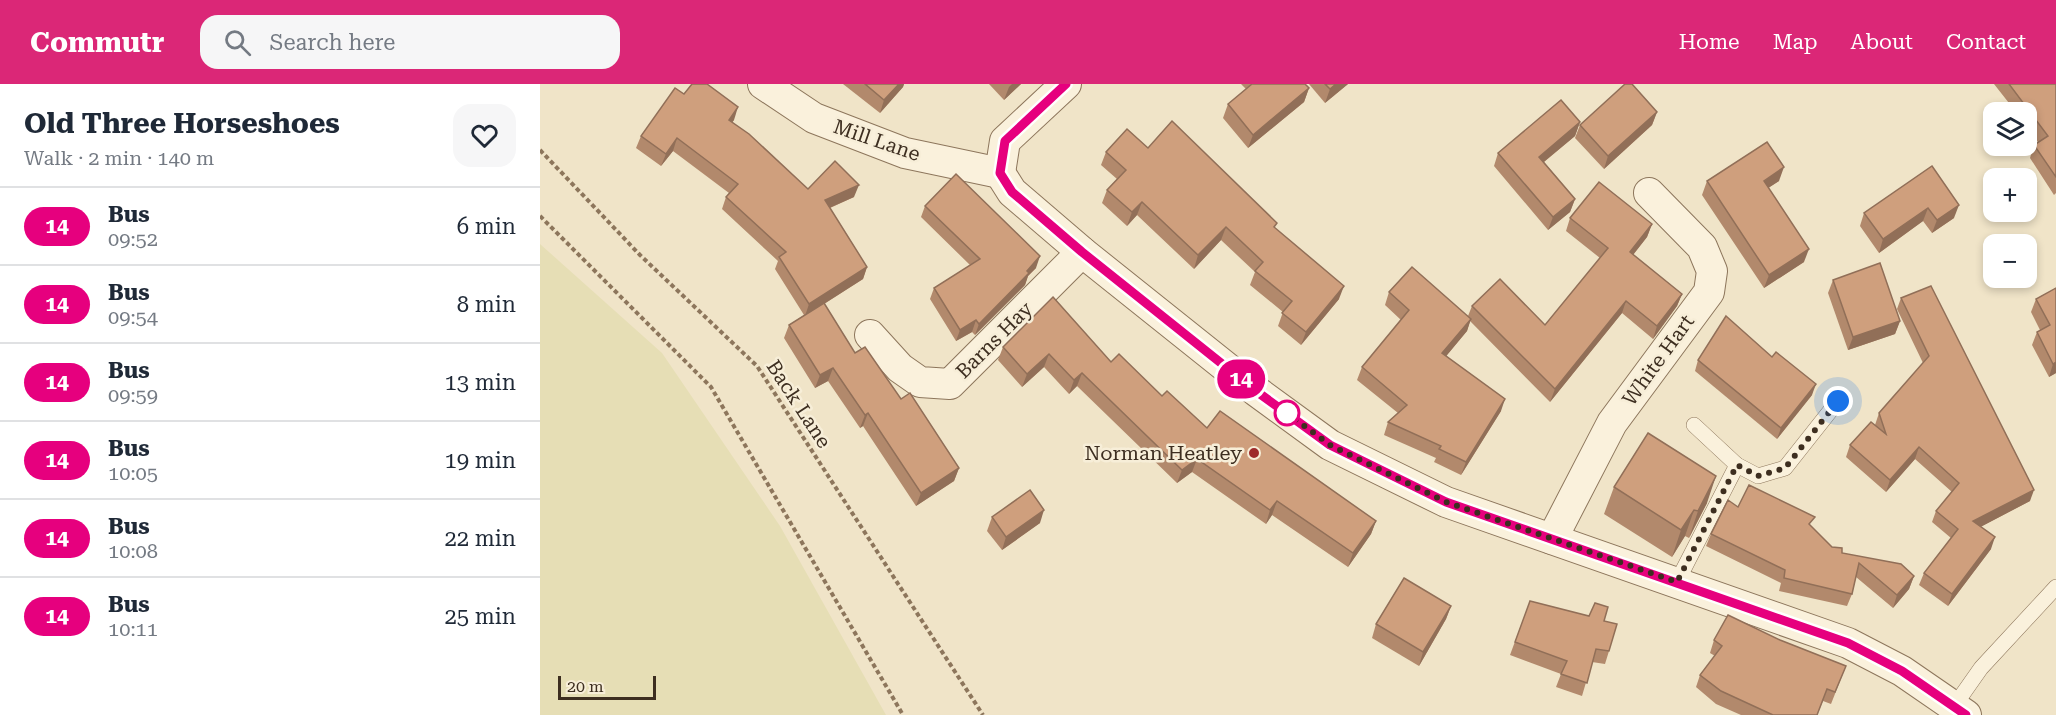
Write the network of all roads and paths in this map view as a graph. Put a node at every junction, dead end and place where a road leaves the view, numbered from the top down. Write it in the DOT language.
graph roads {
  1 [pos="763,84"];
  2 [pos="1066,84"];
  3 [pos="540,150"];
  4 [pos="1000,173"];
  5 [pos="1649,193"];
  6 [pos="540,216"];
  7 [pos="1082,252"];
  8 [pos="870,335"];
  9 [pos="1838,401"];
  10 [pos="1694,425"];
  11 [pos="1737,465"];
  12 [pos="1552,539"];
  13 [pos="1677,582"];
  14 [pos="2056,587"];
  15 [pos="1960,710"];
  16 [pos="903,715"];
  17 [pos="983,715"];
  1 -- 4 [label="street, Mill Lane"];
  2 -- 4 [label="street"];
  3 -- 17 [label="path, Back Lane"];
  4 -- 7 [label="street"];
  5 -- 12 [label="street, White Hart"];
  6 -- 16 [label="path"];
  7 -- 8 [label="street, Barns Hay"];
  7 -- 12 [label="street"];
  9 -- 11 [label="lane"];
  10 -- 11 [label="lane"];
  11 -- 13 [label="lane"];
  12 -- 13 [label="street"];
  13 -- 15 [label="street"];
  14 -- 15 [label="lane"];
}
